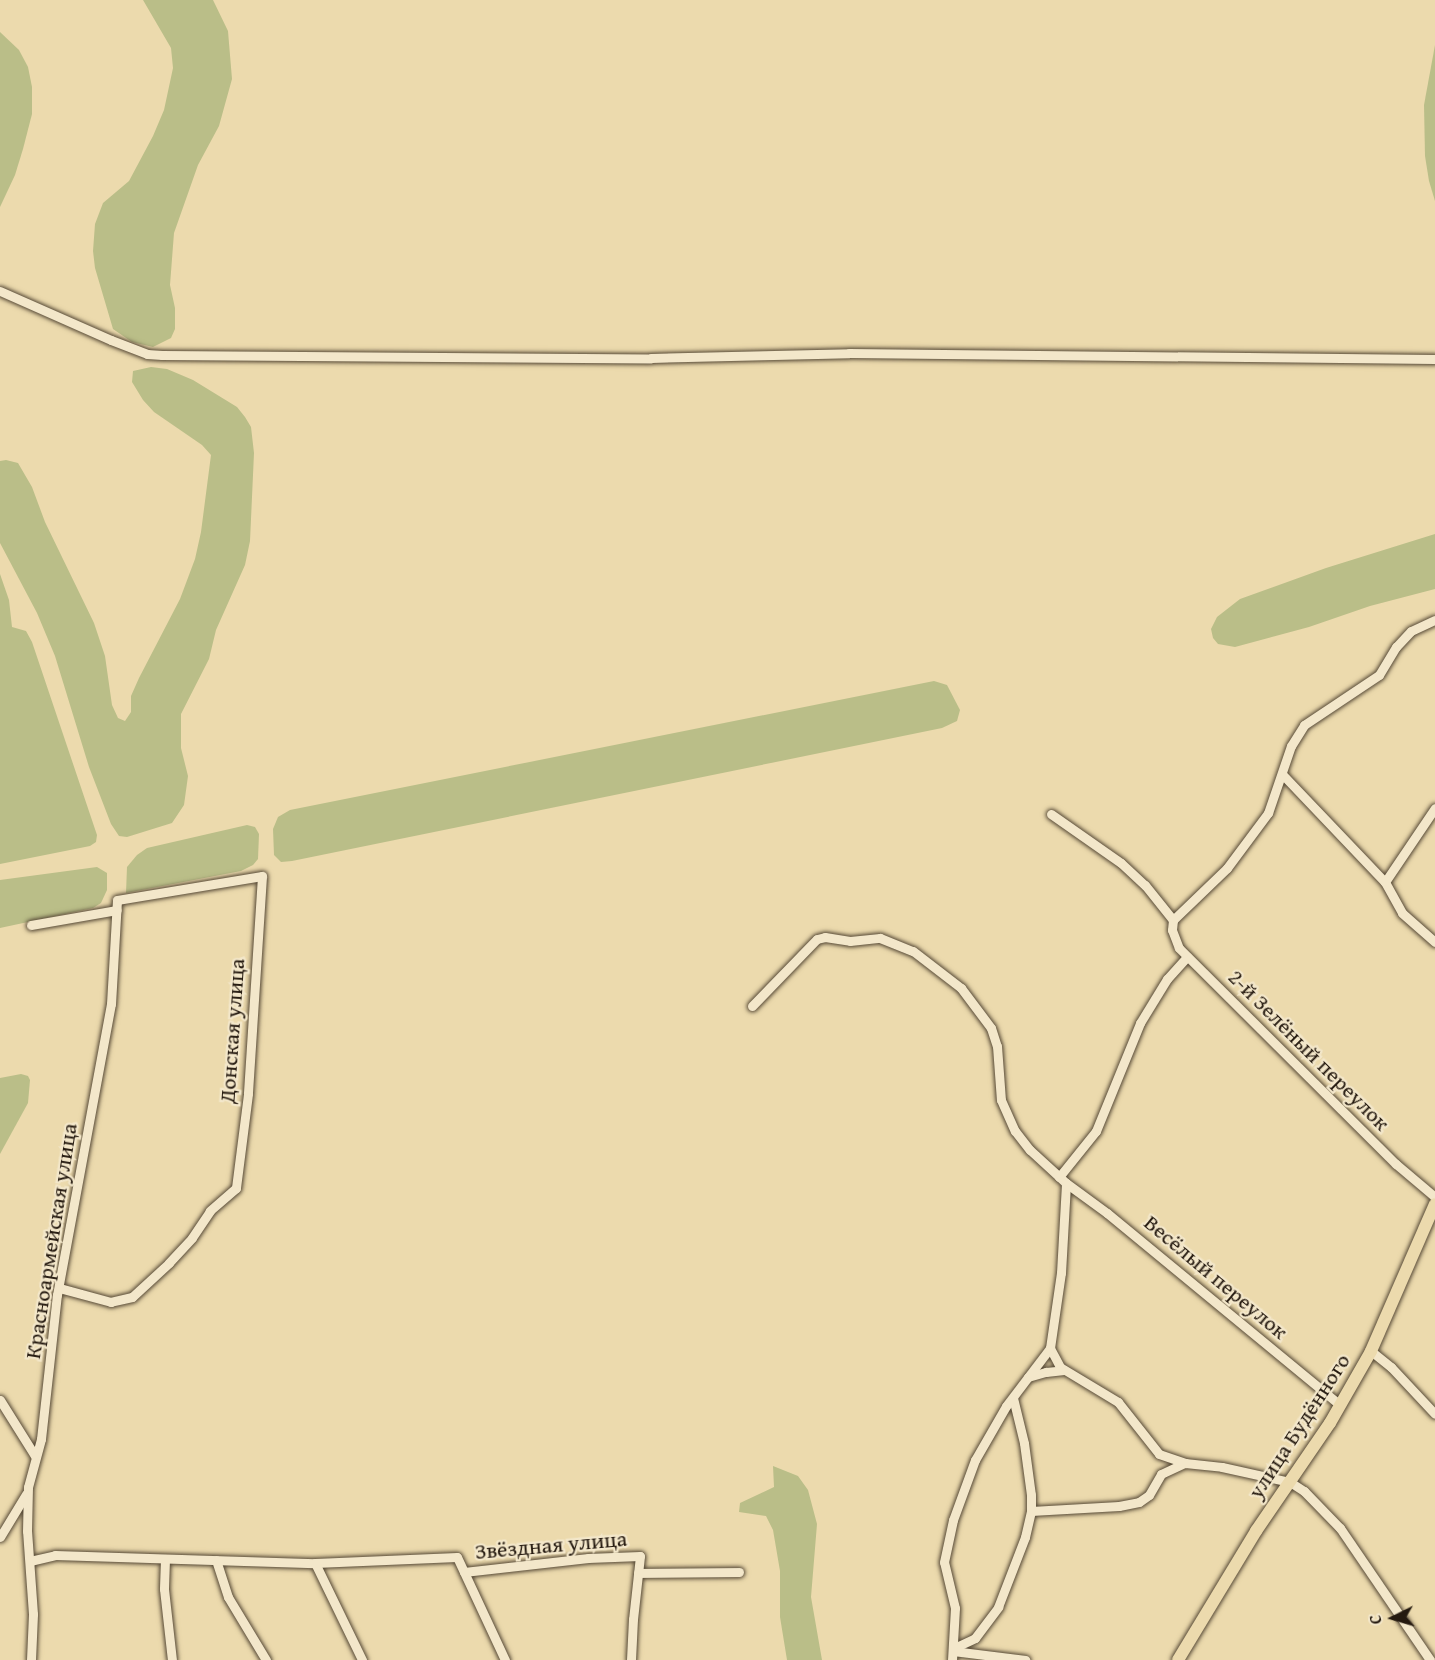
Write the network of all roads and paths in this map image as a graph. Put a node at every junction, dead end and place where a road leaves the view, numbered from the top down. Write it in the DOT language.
graph roads {
  1 [pos="0,291"];
  2 [pos="1435,359"];
  3 [pos="1435,620"];
  4 [pos="1282,774"];
  5 [pos="1435,808"];
  6 [pos="1051,814"];
  7 [pos="1385,882"];
  8 [pos="117,905"];
  9 [pos="1173,920"];
  10 [pos="31,925"];
  11 [pos="1435,942"];
  12 [pos="1187,957"];
  13 [pos="753,1006"];
  14 [pos="1063,1180"];
  15 [pos="1435,1197"];
  16 [pos="1434,1209"];
  17 [pos="59,1288"];
  18 [pos="1050,1348"];
  19 [pos="1371,1351"];
  20 [pos="1064,1370"];
  21 [pos="1028,1377"];
  22 [pos="1013,1398"];
  23 [pos="0,1400"];
  24 [pos="1340,1405"];
  25 [pos="1435,1414"];
  26 [pos="35,1456"];
  27 [pos="1185,1463"];
  28 [pos="1290,1482"];
  29 [pos="28,1492"];
  30 [pos="1031,1511"];
  31 [pos="0,1537"];
  32 [pos="165,1558"];
  33 [pos="216,1560"];
  34 [pos="30,1562"];
  35 [pos="315,1563"];
  36 [pos="464,1572"];
  37 [pos="739,1572"];
  38 [pos="639,1573"];
  39 [pos="953,1653"];
  40 [pos="31,1660"];
  41 [pos="172,1660"];
  42 [pos="266,1660"];
  43 [pos="362,1660"];
  44 [pos="505,1660"];
  45 [pos="631,1660"];
  46 [pos="1025,1660"];
  47 [pos="1178,1660"];
  48 [pos="1430,1660"];
  1 -- 2 [label="street"];
  3 -- 4 [label="street"];
  4 -- 7 [label="street"];
  4 -- 9 [label="street"];
  5 -- 7 [label="street"];
  6 -- 9 [label="street, 2-й Зелёный переулок"];
  7 -- 11 [label="street"];
  8 -- 10 [label="street"];
  8 -- 17 [label="street, Красноармейская улица"];
  8 -- 17 [label="street, Донская улица"];
  9 -- 12 [label="street, 2-й Зелёный переулок"];
  12 -- 14 [label="street"];
  12 -- 15 [label="street, 2-й Зелёный переулок"];
  13 -- 14 [label="street, Весёлый переулок"];
  14 -- 18 [label="street"];
  14 -- 24 [label="street, Весёлый переулок"];
  16 -- 19 [label="main road, улица Будённого"];
  17 -- 26 [label="street, Красноармейская улица"];
  18 -- 20 [label="street"];
  18 -- 21 [label="street"];
  19 -- 24 [label="main road, улица Будённого"];
  19 -- 25 [label="street"];
  20 -- 21 [label="street"];
  20 -- 27 [label="street"];
  21 -- 22 [label="street"];
  22 -- 30 [label="street"];
  22 -- 39 [label="street"];
  23 -- 26 [label="street"];
  24 -- 28 [label="main road, улица Будённого"];
  26 -- 29 [label="street, Красноармейская улица"];
  27 -- 28 [label="street"];
  27 -- 30 [label="street"];
  28 -- 47 [label="main road, улица Будённого"];
  28 -- 48 [label="street"];
  29 -- 31 [label="street"];
  29 -- 34 [label="street, Красноармейская улица"];
  30 -- 39 [label="street"];
  32 -- 33 [label="street"];
  32 -- 34 [label="street"];
  32 -- 41 [label="street"];
  33 -- 35 [label="street"];
  33 -- 42 [label="street"];
  34 -- 40 [label="street, Красноармейская улица"];
  35 -- 36 [label="street"];
  35 -- 43 [label="street"];
  36 -- 38 [label="street, Звёздная улица"];
  36 -- 44 [label="street"];
  37 -- 38 [label="street, Звёздная улица"];
  38 -- 45 [label="street"];
  39 -- 46 [label="street"];
}
